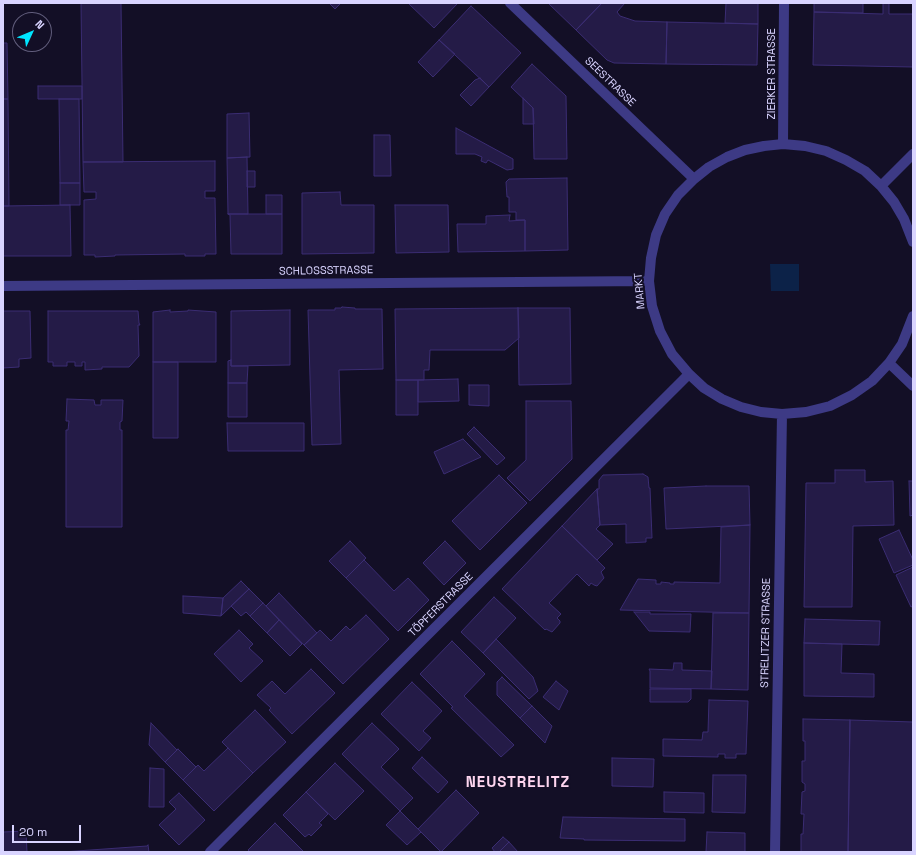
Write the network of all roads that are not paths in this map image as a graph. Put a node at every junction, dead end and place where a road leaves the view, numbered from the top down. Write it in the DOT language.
graph roads {
  1 [pos="510,3"];
  2 [pos="784,3"];
  3 [pos="783,144"];
  4 [pos="913,154"];
  5 [pos="694,179"];
  6 [pos="881,186"];
  7 [pos="913,242"];
  8 [pos="649,281"];
  9 [pos="3,286"];
  10 [pos="913,316"];
  11 [pos="889,363"];
  12 [pos="689,374"];
  13 [pos="913,386"];
  14 [pos="782,414"];
  15 [pos="210,852"];
  16 [pos="775,852"];
  1 -- 5 [label="street, SEESTRASSE"];
  2 -- 3 [label="street, ZIERKER STRASSE"];
  3 -- 5 [label="street, MARKT"];
  3 -- 6 [label="street, MARKT"];
  4 -- 6 [label="street"];
  5 -- 8 [label="street, MARKT"];
  6 -- 7 [label="street, MARKT"];
  8 -- 9 [label="street, SCHLOSSSTRASSE"];
  8 -- 12 [label="street, MARKT"];
  10 -- 11 [label="street, MARKT"];
  11 -- 13 [label="street"];
  11 -- 14 [label="street, MARKT"];
  12 -- 14 [label="street, MARKT"];
  12 -- 15 [label="street, TÖPFERSTRASSE"];
  14 -- 16 [label="street, STRELITZER STRASSE"];
}
